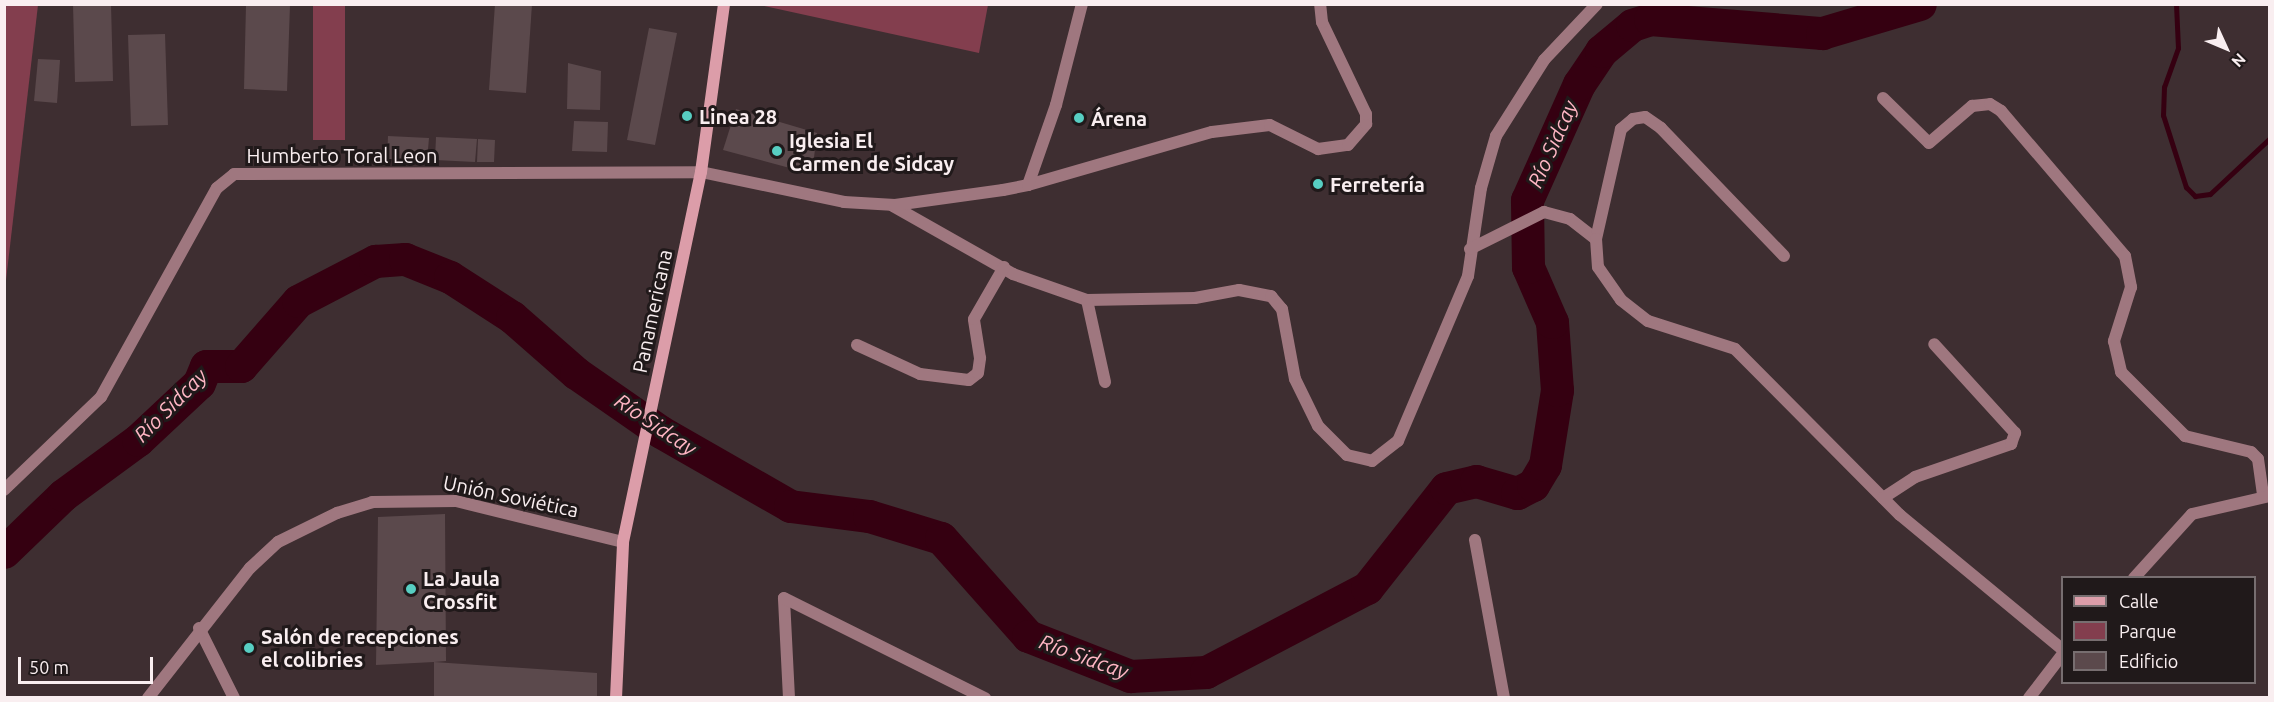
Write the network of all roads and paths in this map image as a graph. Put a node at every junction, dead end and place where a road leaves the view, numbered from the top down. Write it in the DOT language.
graph roads {
  1 [pos="723,4"];
  2 [pos="1082,4"];
  3 [pos="1320,4"];
  4 [pos="1597,4"];
  5 [pos="1883,98"];
  6 [pos="700,172"];
  7 [pos="1028,185"];
  8 [pos="891,205"];
  9 [pos="1596,239"];
  10 [pos="1470,249"];
  11 [pos="1784,256"];
  12 [pos="1004,267"];
  13 [pos="1087,300"];
  14 [pos="1934,344"];
  15 [pos="857,345"];
  16 [pos="1105,382"];
  17 [pos="4,490"];
  18 [pos="2266,496"];
  19 [pos="1883,498"];
  20 [pos="1475,540"];
  21 [pos="623,542"];
  22 [pos="2136,576"];
  23 [pos="199,628"];
  24 [pos="2061,648"];
  25 [pos="2061,656"];
  26 [pos="148,698"];
  27 [pos="234,698"];
  28 [pos="616,698"];
  29 [pos="789,698"];
  30 [pos="984,698"];
  31 [pos="1504,698"];
  32 [pos="2029,698"];
  1 -- 6 [label="main road, Panamericana"];
  2 -- 7 [label="street"];
  3 -- 7 [label="street"];
  4 -- 10 [label="street"];
  5 -- 18 [label="street"];
  6 -- 8 [label="street, Humberto Toral Leon"];
  6 -- 17 [label="street, Humberto Toral Leon"];
  6 -- 21 [label="main road, Panamericana"];
  7 -- 8 [label="street"];
  8 -- 12 [label="street"];
  9 -- 10 [label="street"];
  9 -- 11 [label="street"];
  9 -- 19 [label="street"];
  10 -- 13 [label="street"];
  12 -- 13 [label="street"];
  12 -- 15 [label="street"];
  13 -- 16 [label="street"];
  14 -- 19 [label="street"];
  18 -- 22 [label="street"];
  19 -- 24 [label="street"];
  20 -- 31 [label="street"];
  21 -- 23 [label="street, Unión Soviética"];
  21 -- 28 [label="main road, Panamericana"];
  23 -- 26 [label="street, Unión Soviética"];
  23 -- 27 [label="street"];
  25 -- 32 [label="street"];
  29 -- 30 [label="street"];
}
